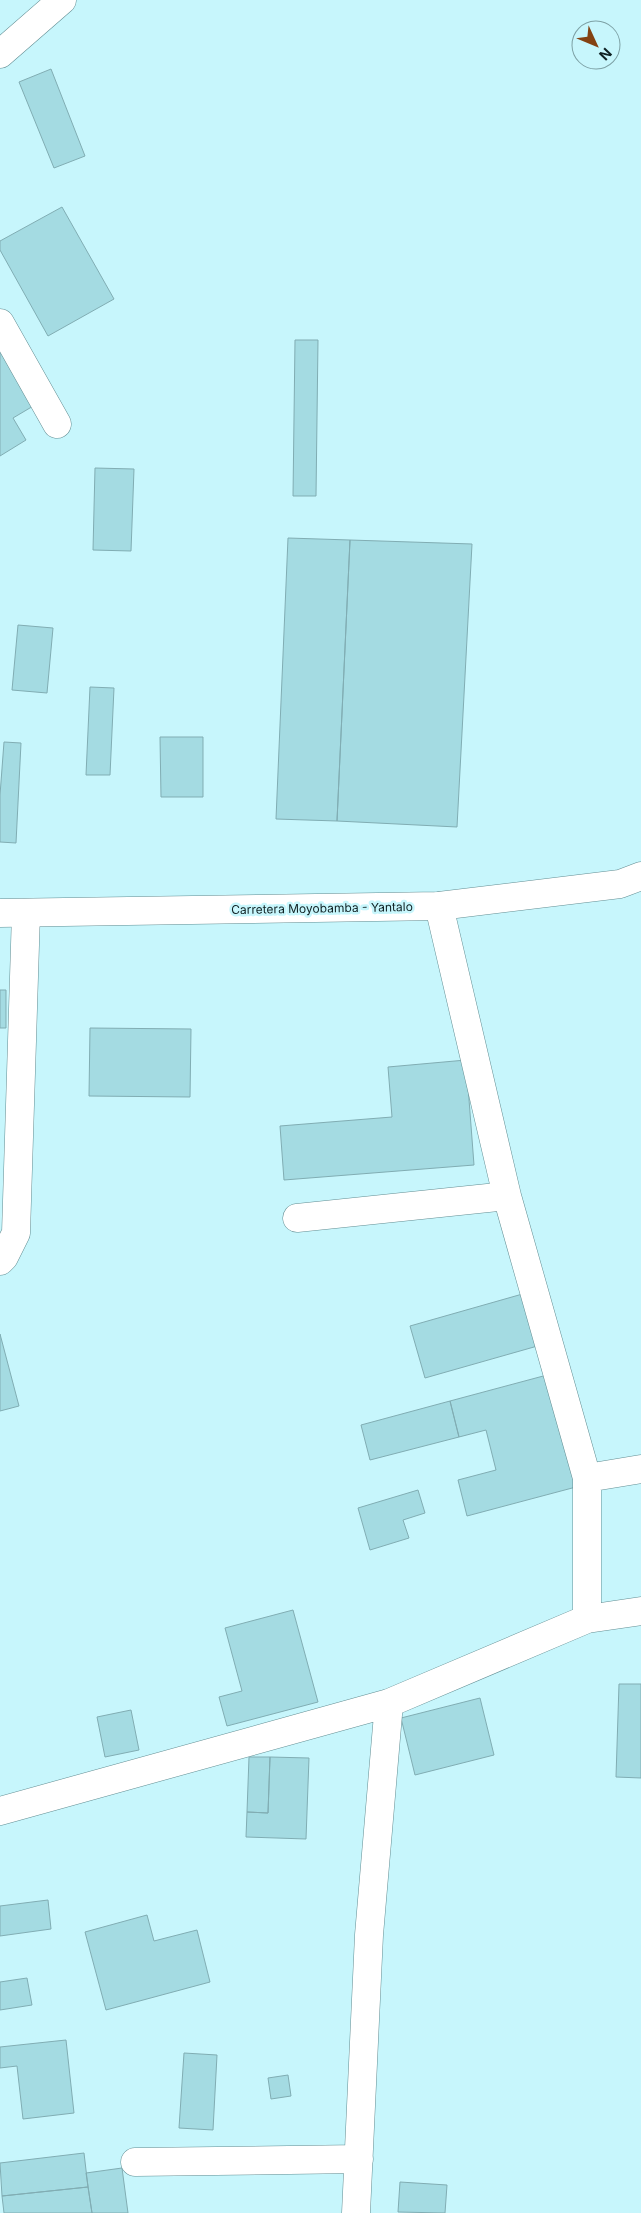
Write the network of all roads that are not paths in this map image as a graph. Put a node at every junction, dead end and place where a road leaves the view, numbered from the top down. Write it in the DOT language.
graph roads {
  1 [pos="62,0"];
  2 [pos="0,54"];
  3 [pos="0,323"];
  4 [pos="58,424"];
  5 [pos="641,876"];
  6 [pos="439,906"];
  7 [pos="13,913"];
  8 [pos="507,1196"];
  9 [pos="297,1218"];
  10 [pos="0,1262"];
  11 [pos="641,1469"];
  12 [pos="587,1478"];
  13 [pos="641,1611"];
  14 [pos="587,1619"];
  15 [pos="388,1703"];
  16 [pos="0,1811"];
  17 [pos="359,2159"];
  18 [pos="135,2162"];
  19 [pos="356,2213"];
  1 -- 2 [label="street"];
  3 -- 4 [label="street"];
  5 -- 6 [label="street, Carretera Moyobamba - Yantalo"];
  6 -- 7 [label="street, Carretera Moyobamba - Yantalo"];
  6 -- 8 [label="street"];
  7 -- 10 [label="street"];
  8 -- 9 [label="street"];
  8 -- 12 [label="street"];
  11 -- 12 [label="street"];
  12 -- 14 [label="street"];
  13 -- 14 [label="street"];
  14 -- 15 [label="street"];
  15 -- 16 [label="street"];
  15 -- 17 [label="street"];
  17 -- 18 [label="street"];
  17 -- 19 [label="street"];
}
